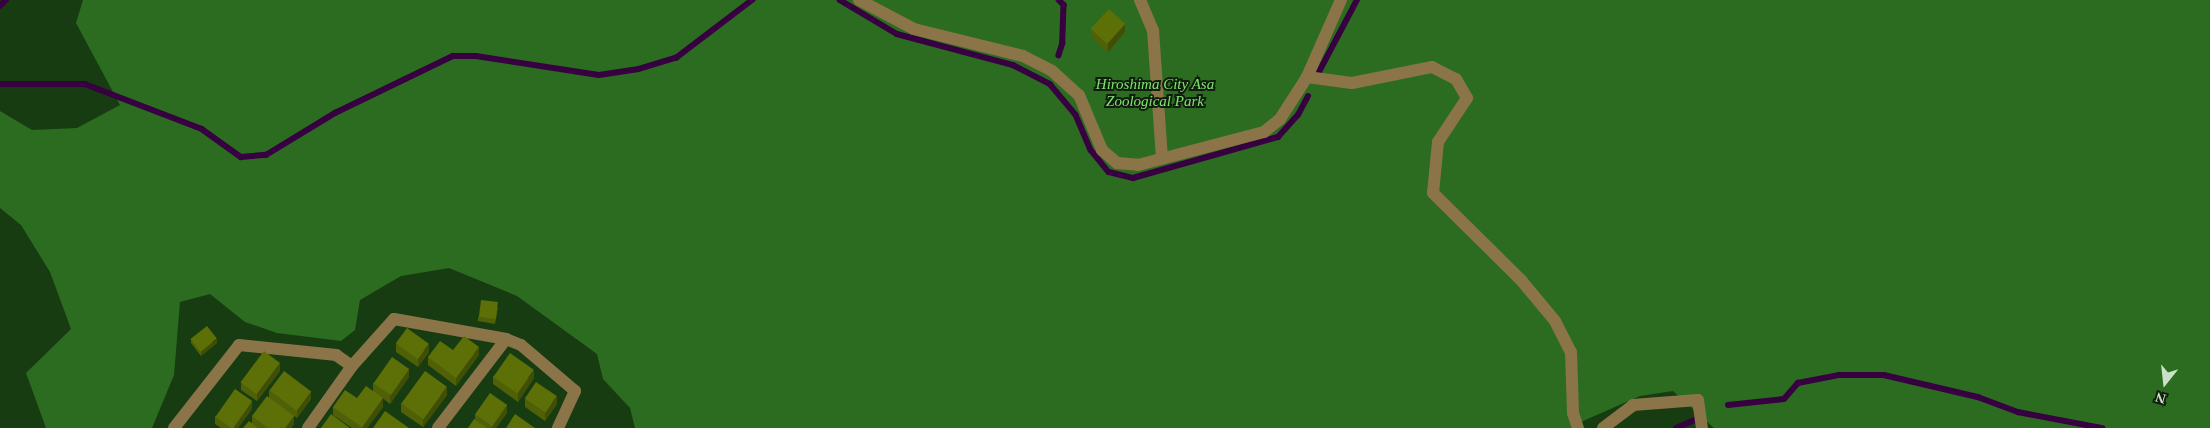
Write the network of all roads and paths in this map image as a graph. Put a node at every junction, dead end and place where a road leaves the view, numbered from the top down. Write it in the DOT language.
graph roads {
  1 [pos="859,0"];
  2 [pos="1140,0"];
  3 [pos="1341,0"];
  4 [pos="1307,77"];
  5 [pos="1162,159"];
  6 [pos="506,339"];
  7 [pos="352,366"];
  8 [pos="174,428"];
  9 [pos="308,428"];
  10 [pos="438,428"];
  11 [pos="558,428"];
  12 [pos="1578,428"];
  13 [pos="1603,428"];
  14 [pos="1702,428"];
  1 -- 5 [label="street"];
  2 -- 5 [label="street"];
  3 -- 4 [label="street"];
  4 -- 5 [label="street"];
  4 -- 12 [label="street"];
  6 -- 7 [label="street"];
  6 -- 10 [label="street"];
  6 -- 11 [label="street"];
  7 -- 8 [label="street"];
  7 -- 9 [label="street"];
  13 -- 14 [label="street"];
}
